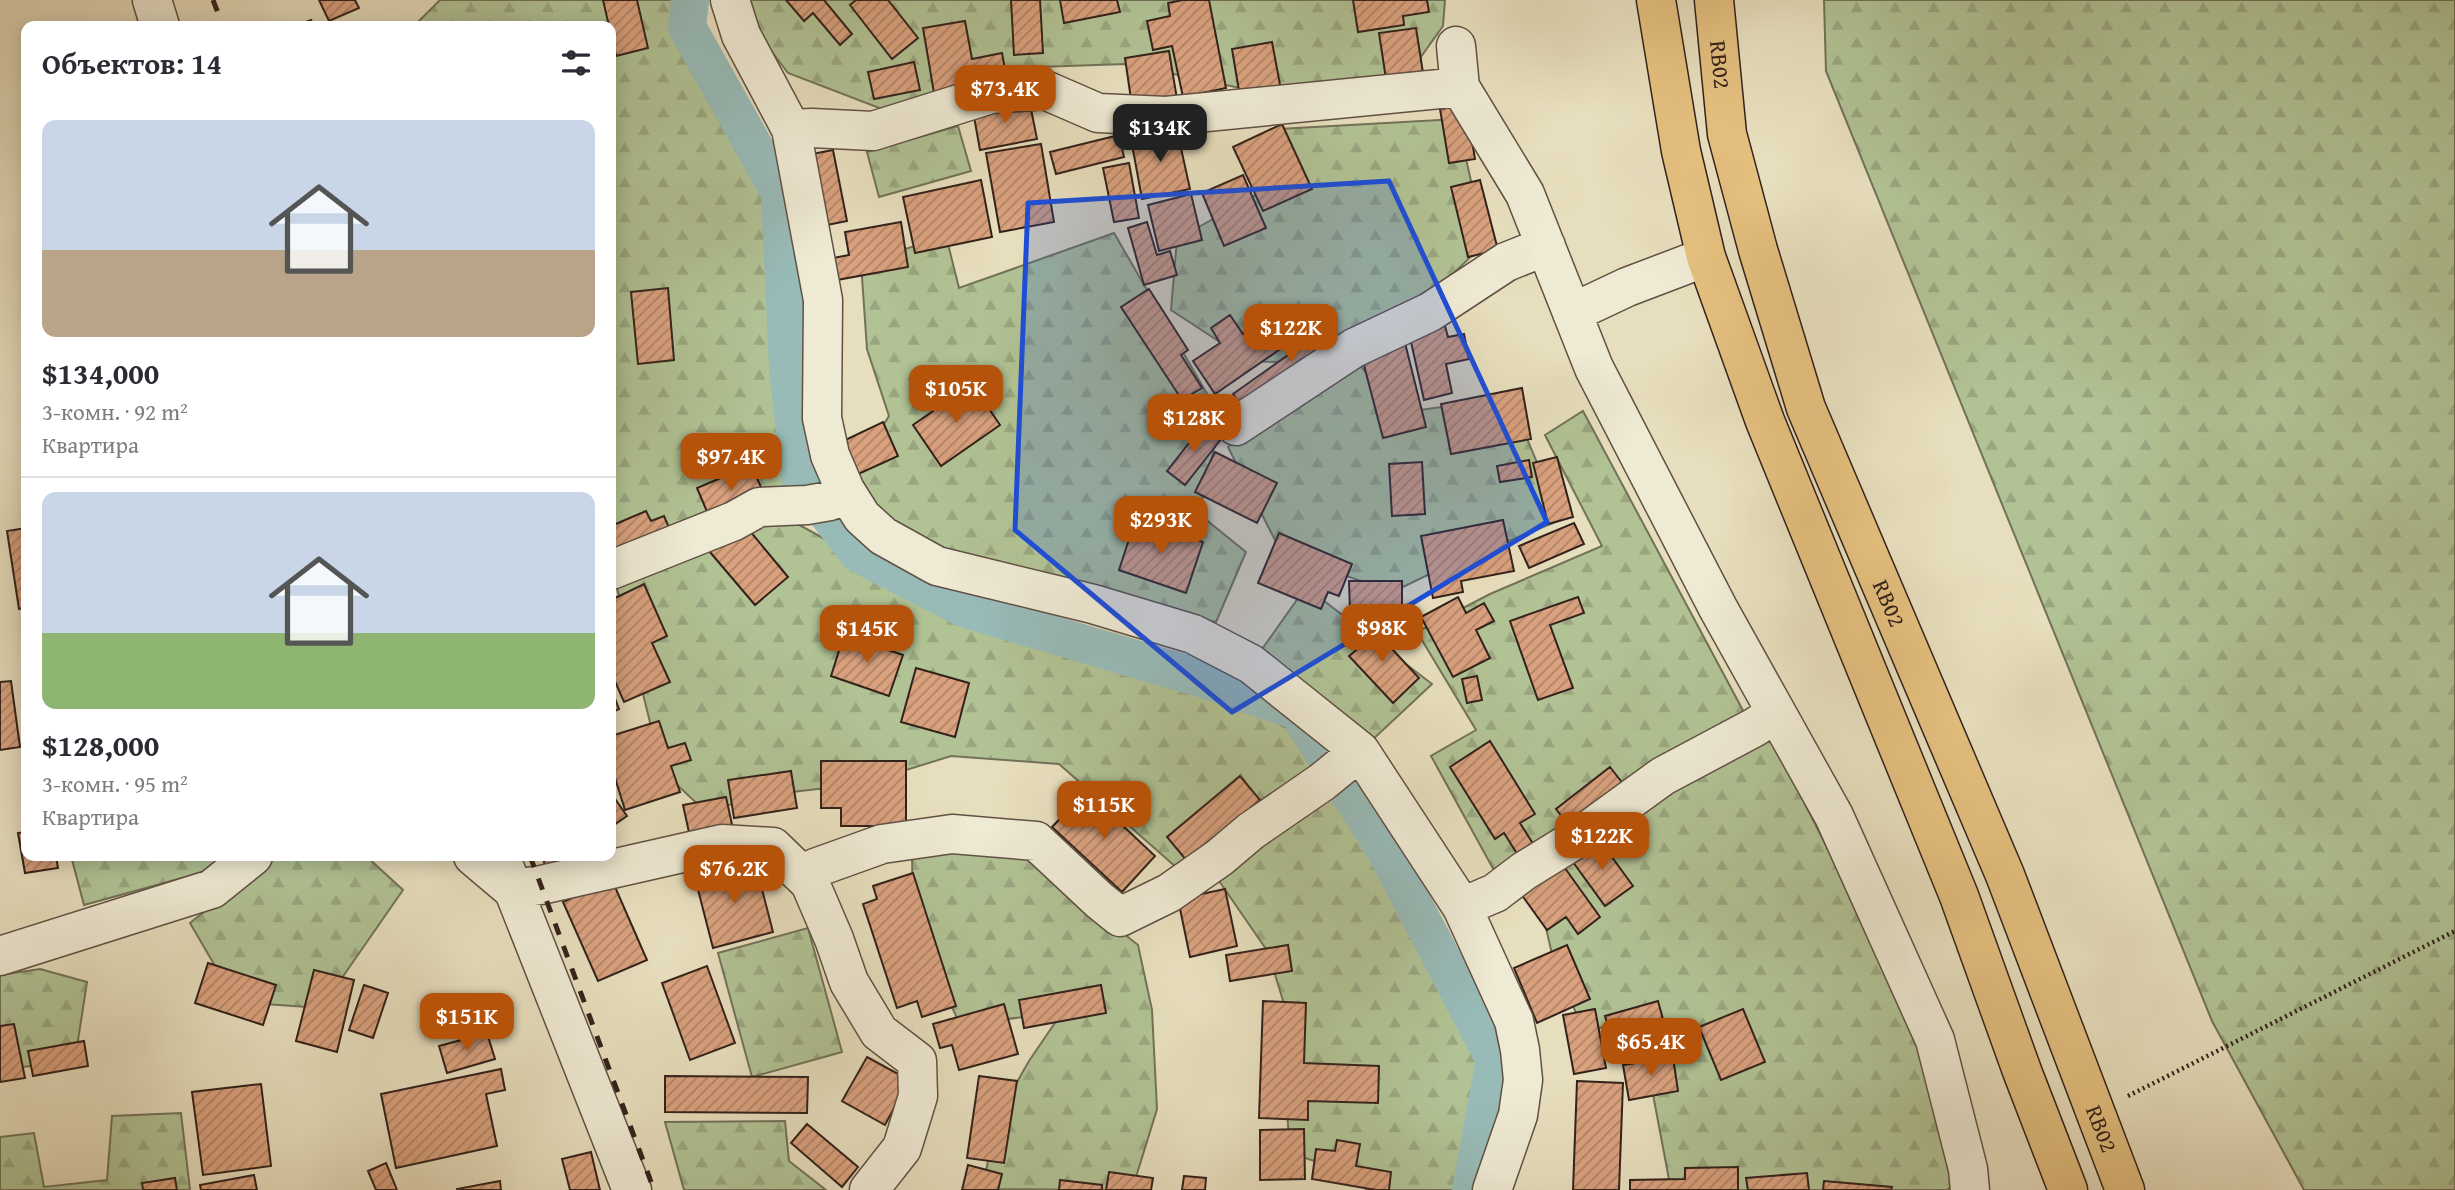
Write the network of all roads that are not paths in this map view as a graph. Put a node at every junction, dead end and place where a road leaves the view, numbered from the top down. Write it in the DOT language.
graph roads {
  1 [pos="152,0"];
  2 [pos="730,0"];
  3 [pos="1657,0"];
  4 [pos="1714,0"];
  5 [pos="158,21"];
  6 [pos="1456,46"];
  7 [pos="1460,87"];
  8 [pos="791,129"];
  9 [pos="1546,246"];
  10 [pos="1706,257"];
  11 [pos="1572,313"];
  12 [pos="1236,426"];
  13 [pos="826,499"];
  14 [pos="616,568"];
  15 [pos="1776,713"];
  16 [pos="1340,768"];
  17 [pos="247,861"];
  18 [pos="483,861"];
  19 [pos="506,872"];
  20 [pos="810,883"];
  21 [pos="1462,907"];
  22 [pos="0,956"];
  23 [pos="632,1190"];
  24 [pos="869,1190"];
  25 [pos="1492,1190"];
  26 [pos="1970,1190"];
  27 [pos="2068,1190"];
  28 [pos="2125,1190"];
  1 -- 5 [label="street"];
  2 -- 8 [label="street"];
  3 -- 10 [label="highway, RB02"];
  4 -- 28 [label="highway, RB02"];
  6 -- 7 [label="street"];
  7 -- 8 [label="street"];
  7 -- 9 [label="street"];
  8 -- 13 [label="street"];
  9 -- 11 [label="street"];
  9 -- 12 [label="street"];
  10 -- 11 [label="street"];
  10 -- 27 [label="highway, RB02"];
  11 -- 15 [label="street"];
  13 -- 14 [label="street"];
  13 -- 16 [label="street"];
  15 -- 21 [label="street"];
  15 -- 26 [label="street"];
  16 -- 20 [label="street"];
  16 -- 21 [label="street"];
  17 -- 22 [label="street"];
  18 -- 19 [label="street"];
  19 -- 20 [label="street"];
  19 -- 23 [label="street"];
  20 -- 24 [label="street"];
  21 -- 25 [label="street"];
}
